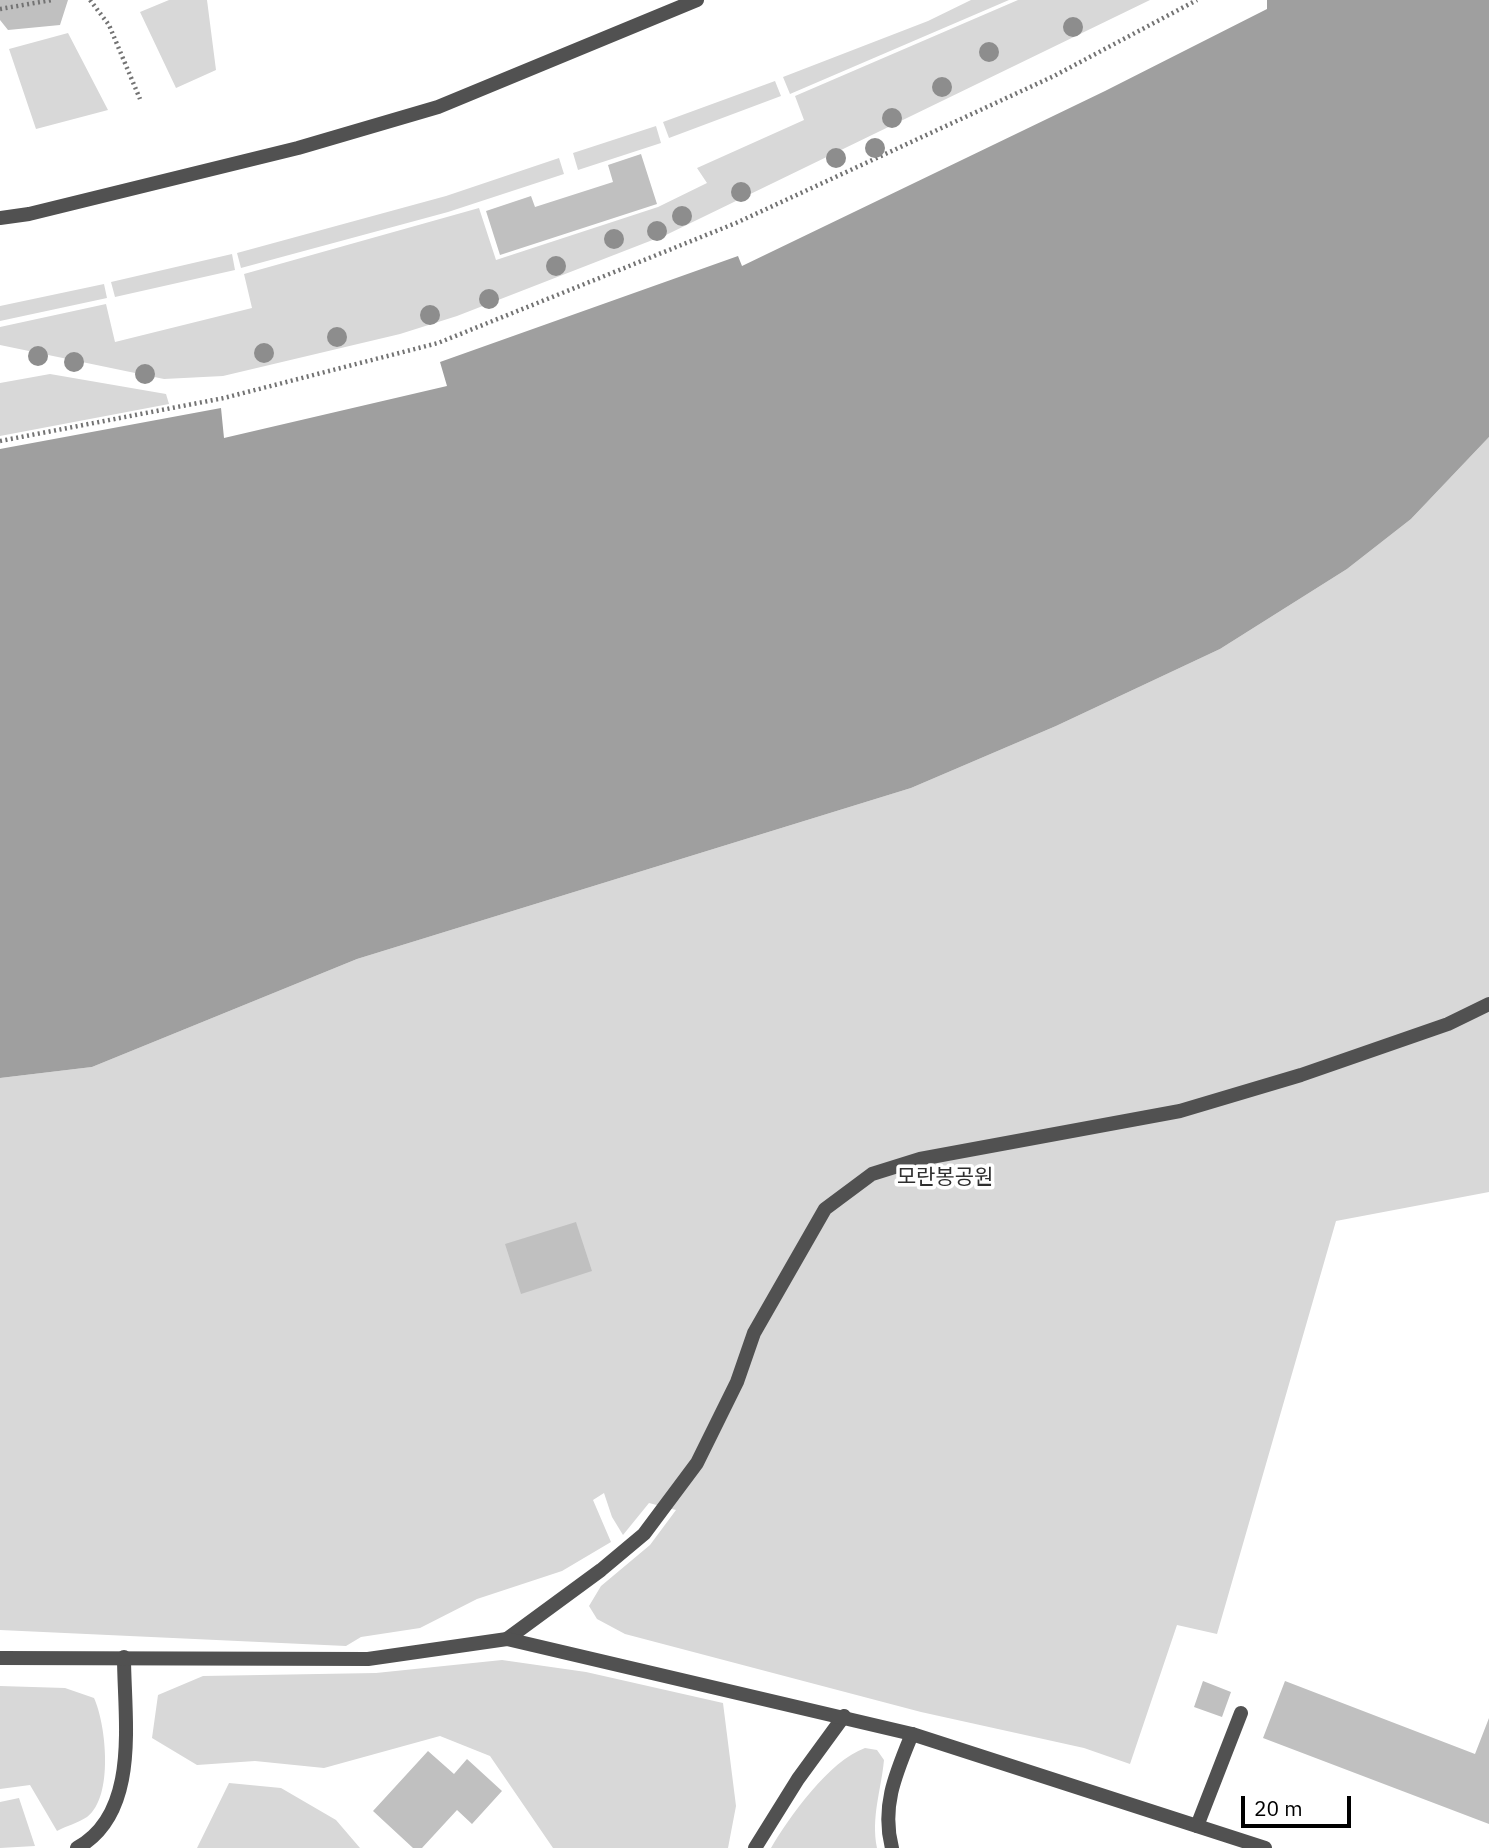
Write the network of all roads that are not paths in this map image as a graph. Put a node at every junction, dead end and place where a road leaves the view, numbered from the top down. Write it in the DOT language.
graph roads {
  1 [pos="697,0"];
  2 [pos="0,218"];
  3 [pos="1489,1004"];
  4 [pos="507,1639"];
  5 [pos="0,1657"];
  6 [pos="124,1657"];
  7 [pos="1241,1713"];
  8 [pos="844,1716"];
  9 [pos="912,1734"];
  10 [pos="1196,1826"];
  11 [pos="76,1848"];
  12 [pos="755,1848"];
  13 [pos="892,1848"];
  14 [pos="1264,1848"];
  1 -- 2 [label="street"];
  3 -- 4 [label="street"];
  4 -- 6 [label="street"];
  4 -- 8 [label="street"];
  5 -- 6 [label="street"];
  6 -- 11 [label="street"];
  7 -- 10 [label="street"];
  8 -- 9 [label="street"];
  8 -- 12 [label="street"];
  9 -- 10 [label="street"];
  9 -- 13 [label="street"];
  10 -- 14 [label="street"];
}
